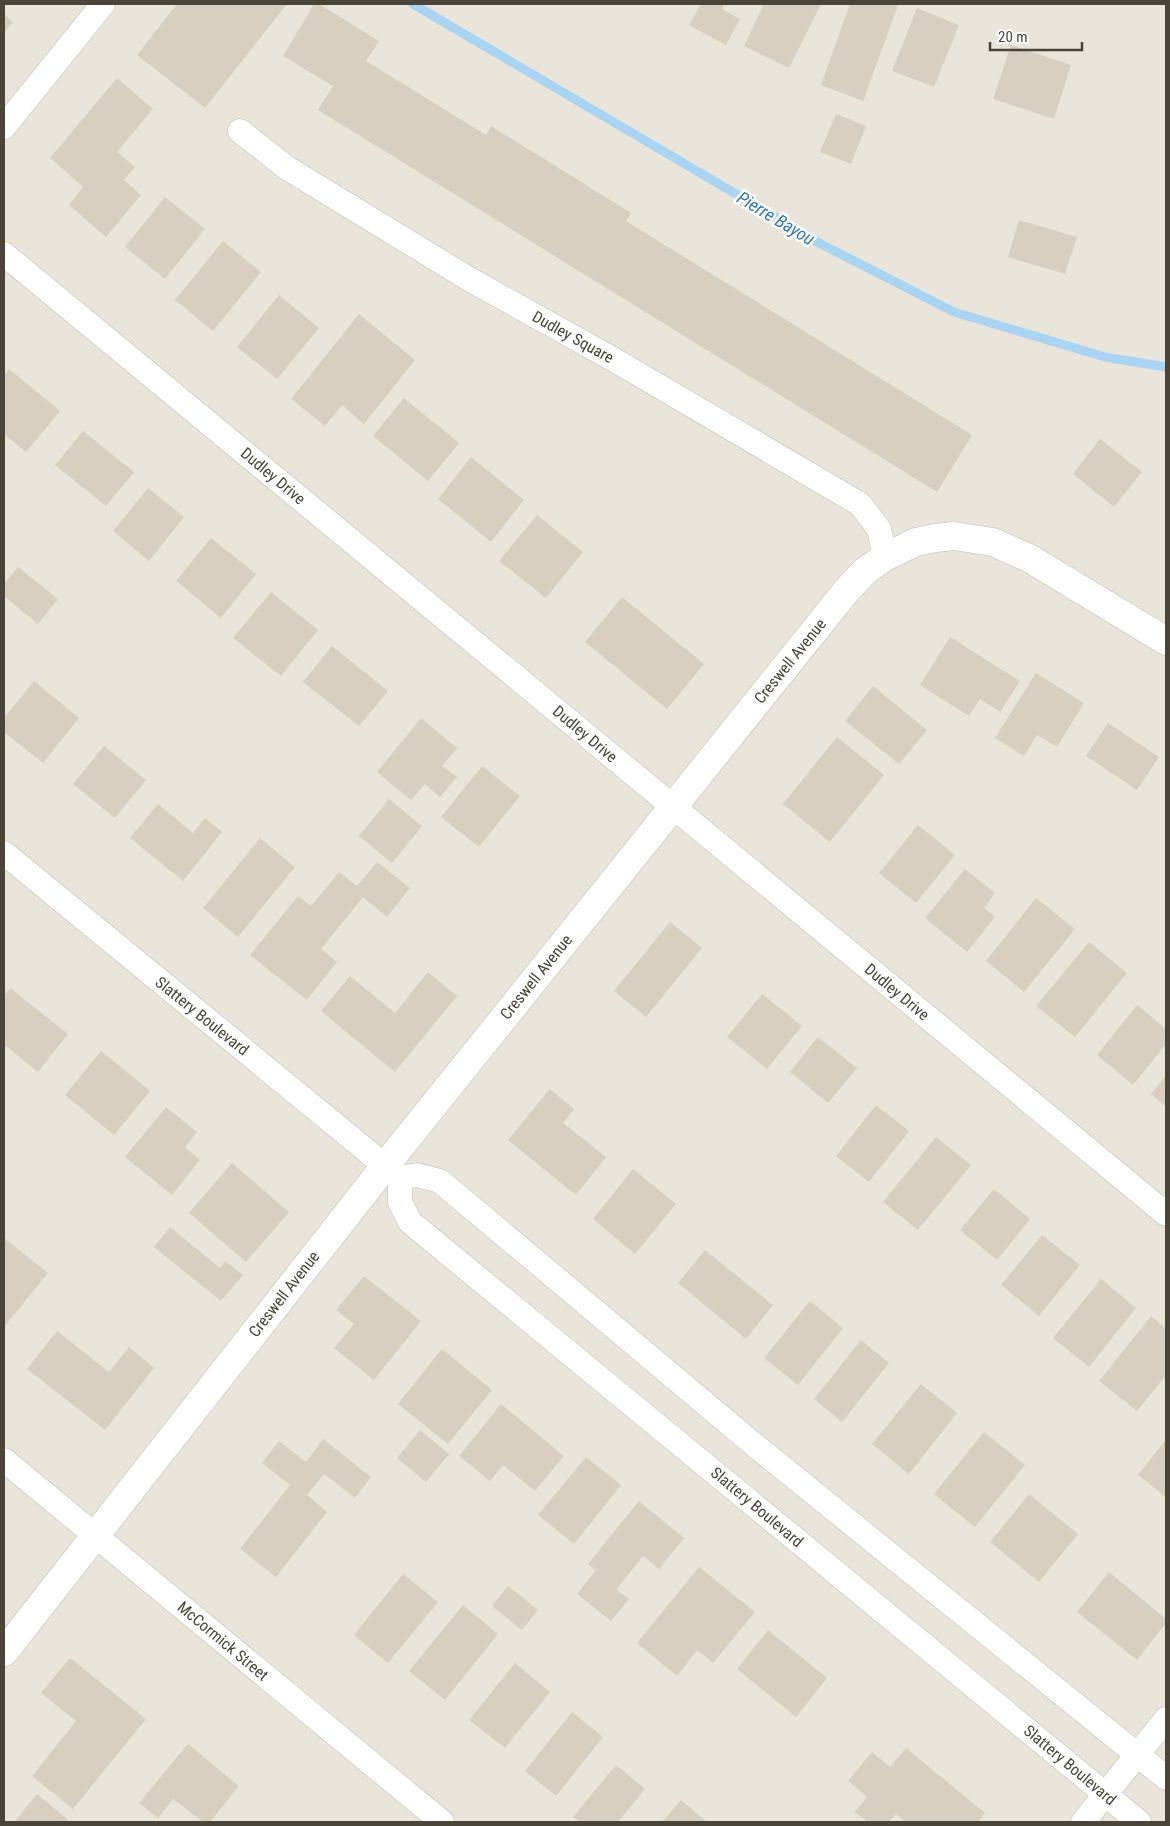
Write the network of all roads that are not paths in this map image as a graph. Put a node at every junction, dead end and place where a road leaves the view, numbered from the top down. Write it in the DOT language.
graph roads {
  1 [pos="103,4"];
  2 [pos="4,127"];
  3 [pos="240,131"];
  4 [pos="4,254"];
  5 [pos="885,557"];
  6 [pos="1166,641"];
  7 [pos="673,806"];
  8 [pos="4,853"];
  9 [pos="392,1172"];
  10 [pos="1166,1214"];
  11 [pos="4,1460"];
  12 [pos="95,1536"];
  13 [pos="4,1652"];
  14 [pos="1166,1718"];
  15 [pos="1138,1754"];
  16 [pos="1166,1778"];
  17 [pos="1105,1794"];
  18 [pos="442,1822"];
  19 [pos="1083,1822"];
  20 [pos="1139,1822"];
  1 -- 2 [label="street"];
  3 -- 5 [label="street, Dudley Square"];
  4 -- 7 [label="street, Dudley Drive"];
  5 -- 6 [label="street, Creswell Avenue"];
  5 -- 7 [label="street, Creswell Avenue"];
  7 -- 9 [label="street, Creswell Avenue"];
  7 -- 10 [label="street, Dudley Drive"];
  8 -- 9 [label="street, Slattery Boulevard"];
  9 -- 12 [label="street, Creswell Avenue"];
  9 -- 15 [label="street"];
  9 -- 17 [label="street, Slattery Boulevard"];
  11 -- 12 [label="street, McCormick Street"];
  12 -- 13 [label="street, Creswell Avenue"];
  12 -- 18 [label="street, McCormick Street"];
  14 -- 15 [label="street"];
  15 -- 16 [label="street"];
  15 -- 17 [label="street"];
  17 -- 19 [label="street"];
  17 -- 20 [label="street, Slattery Boulevard"];
}
